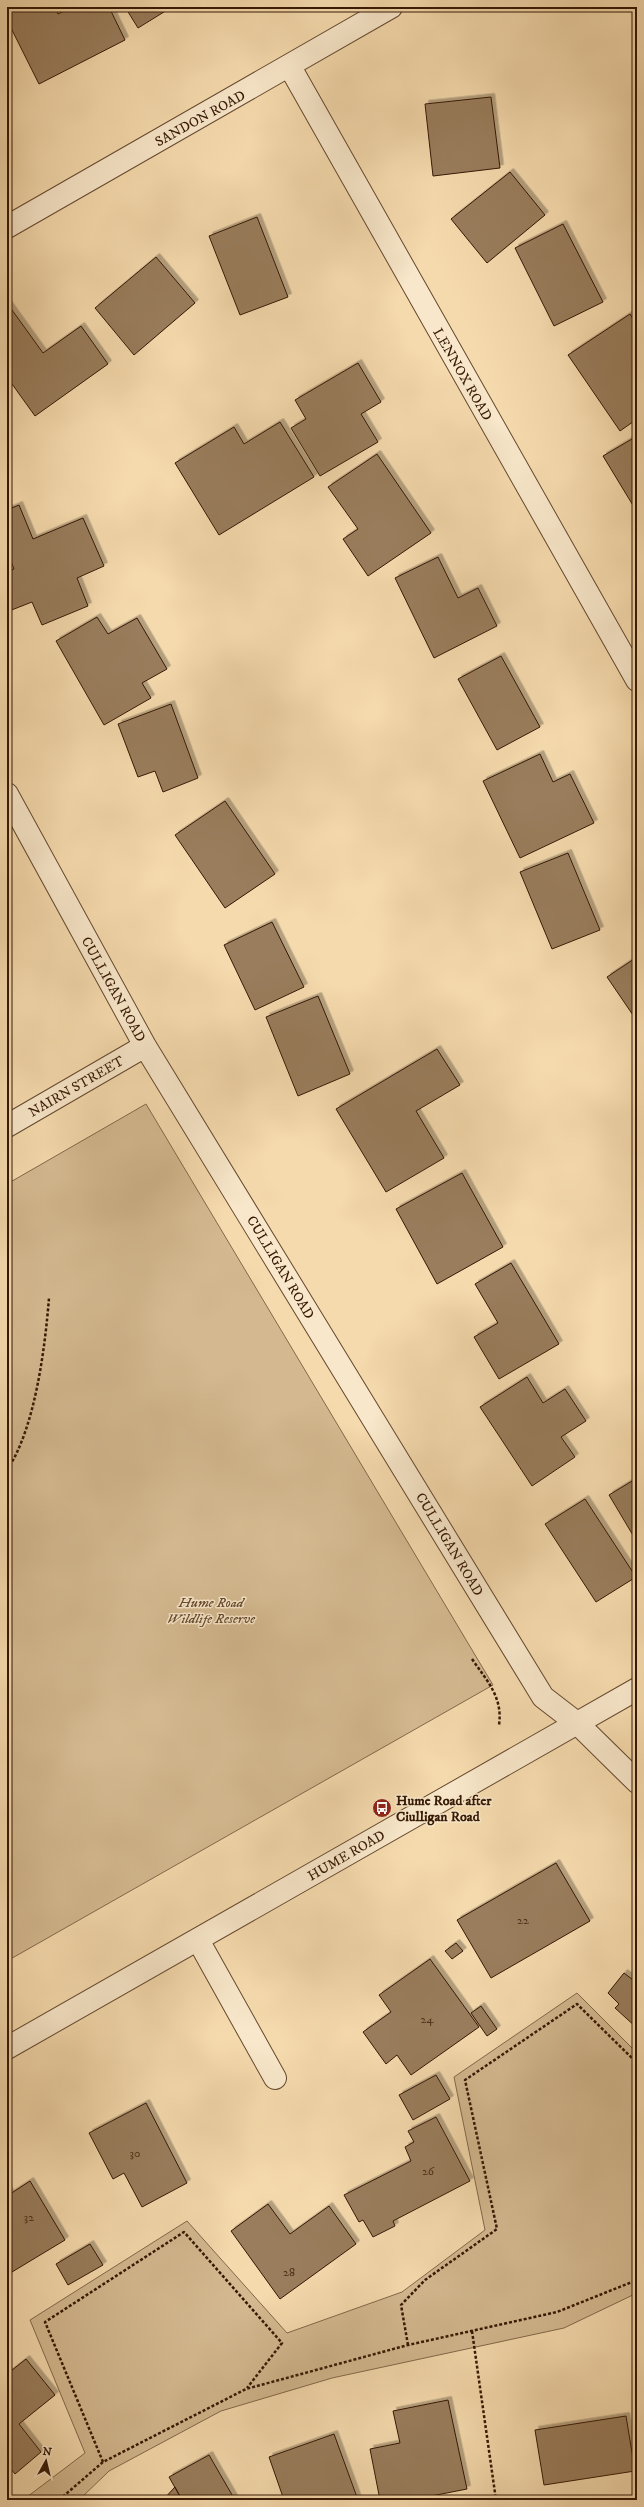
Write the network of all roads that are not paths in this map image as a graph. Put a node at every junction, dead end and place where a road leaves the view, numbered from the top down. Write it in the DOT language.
graph roads {
  1 [pos="391,7"];
  2 [pos="290,67"];
  3 [pos="7,227"];
  4 [pos="637,680"];
  5 [pos="7,794"];
  6 [pos="145,1046"];
  7 [pos="7,1126"];
  8 [pos="637,1689"];
  9 [pos="578,1724"];
  10 [pos="637,1782"];
  11 [pos="198,1940"];
  12 [pos="7,2048"];
  13 [pos="275,2078"];
  1 -- 2 [label="street, SANDON ROAD"];
  2 -- 3 [label="street, SANDON ROAD"];
  2 -- 4 [label="street, LENNOX ROAD"];
  5 -- 6 [label="street, CULLIGAN ROAD"];
  6 -- 7 [label="street, NAIRN STREET"];
  6 -- 9 [label="street, CULLIGAN ROAD"];
  8 -- 9 [label="street, HUME ROAD"];
  9 -- 10 [label="street"];
  9 -- 11 [label="street, HUME ROAD"];
  11 -- 12 [label="street, HUME ROAD"];
  11 -- 13 [label="street"];
}
